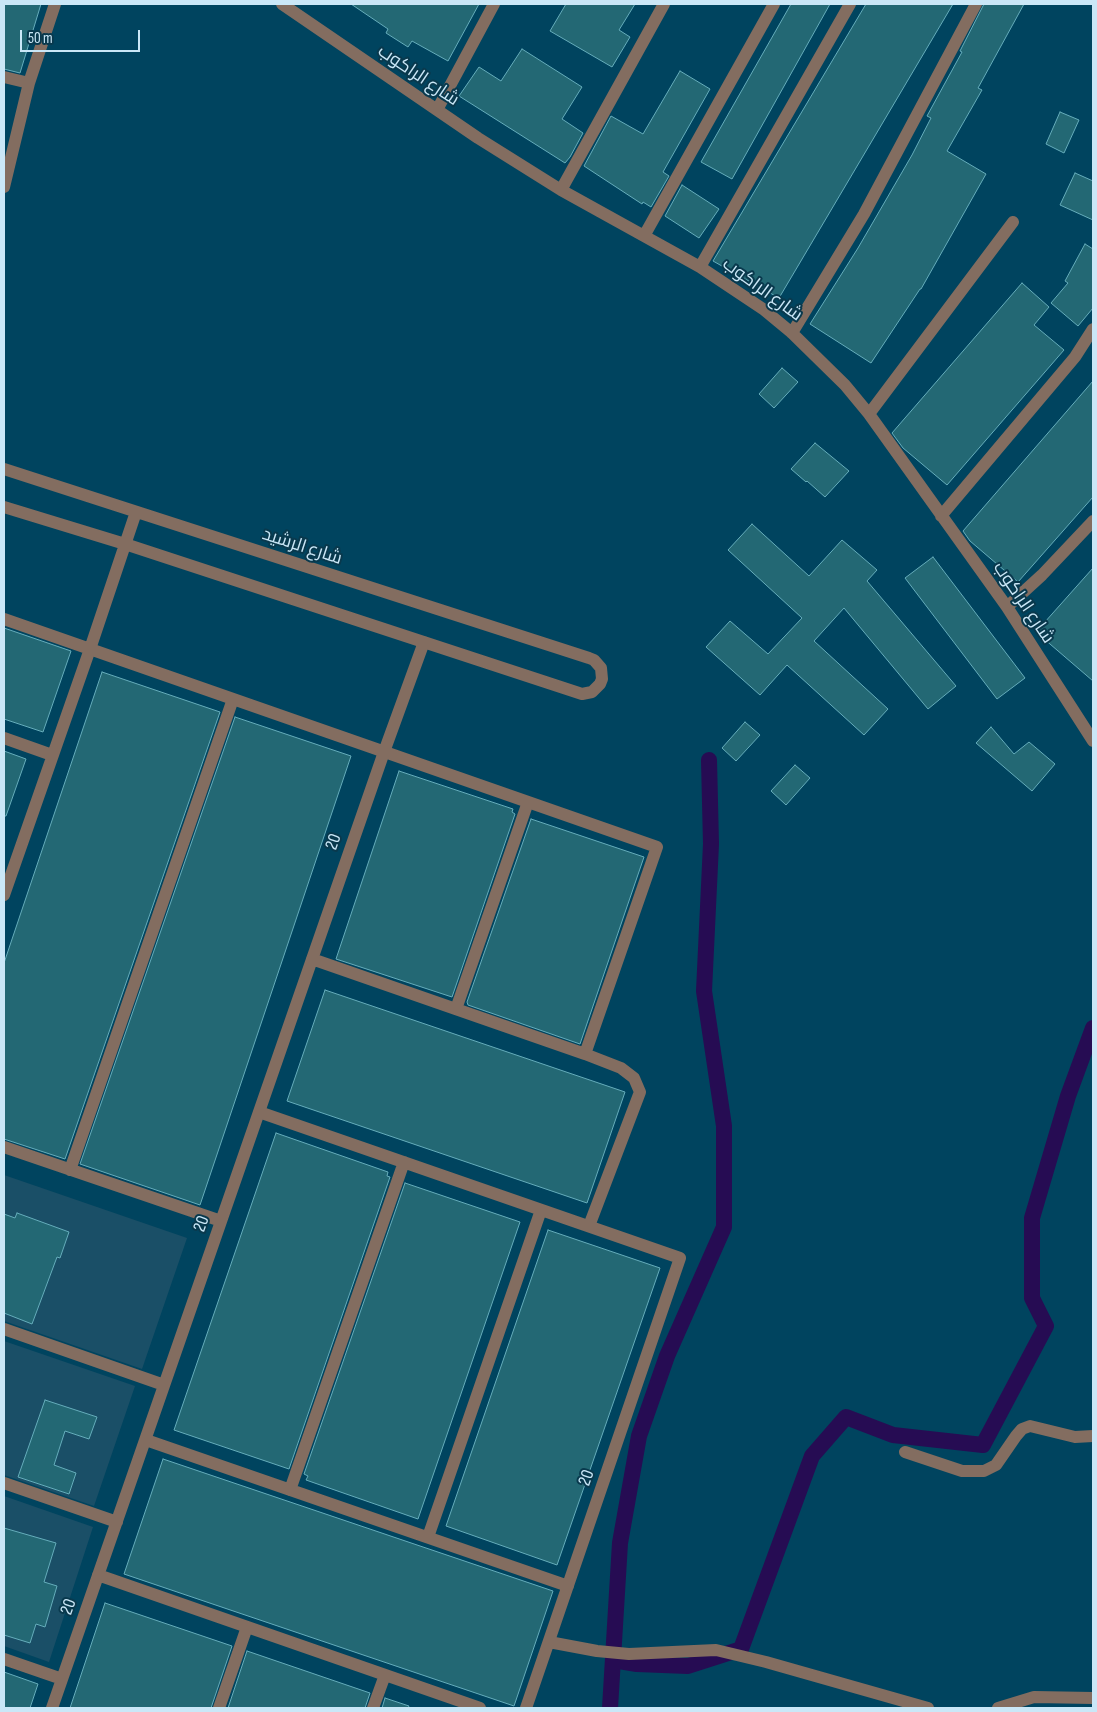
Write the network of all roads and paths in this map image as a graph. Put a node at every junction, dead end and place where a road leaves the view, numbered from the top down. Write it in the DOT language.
graph roads {
  1 [pos="55,4"];
  2 [pos="282,4"];
  3 [pos="494,4"];
  4 [pos="664,4"];
  5 [pos="774,4"];
  6 [pos="850,4"];
  7 [pos="976,4"];
  8 [pos="4,77"];
  9 [pos="29,83"];
  10 [pos="437,110"];
  11 [pos="4,187"];
  12 [pos="561,190"];
  13 [pos="1013,222"];
  14 [pos="644,236"];
  15 [pos="700,268"];
  16 [pos="1093,329"];
  17 [pos="792,333"];
  18 [pos="870,414"];
  19 [pos="4,468"];
  20 [pos="4,507"];
  21 [pos="136,512"];
  22 [pos="941,516"];
  23 [pos="1093,521"];
  24 [pos="125,544"];
  25 [pos="1007,607"];
  26 [pos="4,619"];
  27 [pos="424,642"];
  28 [pos="90,649"];
  29 [pos="233,699"];
  30 [pos="4,738"];
  31 [pos="1093,741"];
  32 [pos="384,752"];
  33 [pos="52,755"];
  34 [pos="528,802"];
  35 [pos="4,895"];
  36 [pos="312,959"];
  37 [pos="456,1009"];
  38 [pos="586,1054"];
  39 [pos="259,1112"];
  40 [pos="4,1147"];
  41 [pos="404,1162"];
  42 [pos="70,1170"];
  43 [pos="541,1210"];
  44 [pos="221,1221"];
  45 [pos="589,1226"];
  46 [pos="4,1329"];
  47 [pos="164,1385"];
  48 [pos="1093,1436"];
  49 [pos="146,1440"];
  50 [pos="905,1452"];
  51 [pos="4,1483"];
  52 [pos="290,1490"];
  53 [pos="117,1522"];
  54 [pos="428,1538"];
  55 [pos="98,1575"];
  56 [pos="568,1586"];
  57 [pos="247,1627"];
  58 [pos="549,1642"];
  59 [pos="4,1659"];
  60 [pos="385,1675"];
  61 [pos="62,1679"];
  62 [pos="1093,1698"];
  63 [pos="52,1708"];
  64 [pos="219,1708"];
  65 [pos="373,1708"];
  66 [pos="480,1708"];
  67 [pos="526,1708"];
  68 [pos="928,1708"];
  69 [pos="998,1708"];
  1 -- 9 [label="street"];
  2 -- 10 [label="street, شارع الراكوب"];
  3 -- 10 [label="street"];
  4 -- 12 [label="street"];
  5 -- 14 [label="street"];
  6 -- 15 [label="street"];
  7 -- 17 [label="street"];
  8 -- 9 [label="street"];
  9 -- 11 [label="street"];
  10 -- 12 [label="street, شارع الراكوب"];
  12 -- 14 [label="street, شارع الراكوب"];
  13 -- 18 [label="street"];
  14 -- 15 [label="street, شارع الراكوب"];
  15 -- 17 [label="street, شارع الراكوب"];
  16 -- 22 [label="street"];
  17 -- 18 [label="street, شارع الراكوب"];
  18 -- 22 [label="street, شارع الراكوب"];
  19 -- 21 [label="street, شارع الرشيد"];
  20 -- 24 [label="street"];
  21 -- 24 [label="street"];
  21 -- 27 [label="street, شارع الرشيد"];
  22 -- 25 [label="street, شارع الراكوب"];
  23 -- 25 [label="street"];
  24 -- 27 [label="street"];
  24 -- 28 [label="street"];
  25 -- 31 [label="street, شارع الراكوب"];
  26 -- 28 [label="street"];
  27 -- 32 [label="street, 20"];
  28 -- 29 [label="street"];
  28 -- 33 [label="street"];
  29 -- 32 [label="street"];
  29 -- 42 [label="street"];
  30 -- 33 [label="street"];
  32 -- 34 [label="street"];
  32 -- 36 [label="street, 20"];
  33 -- 35 [label="street"];
  34 -- 37 [label="street"];
  34 -- 38 [label="street"];
  36 -- 37 [label="street"];
  36 -- 39 [label="street, 20"];
  37 -- 38 [label="street"];
  38 -- 45 [label="street"];
  39 -- 41 [label="street"];
  39 -- 44 [label="street, 20"];
  40 -- 42 [label="street"];
  41 -- 43 [label="street"];
  41 -- 52 [label="street"];
  42 -- 44 [label="street"];
  43 -- 45 [label="street"];
  43 -- 54 [label="street"];
  44 -- 47 [label="street, 20"];
  45 -- 56 [label="street, 20"];
  46 -- 47 [label="street"];
  47 -- 49 [label="street, 20"];
  48 -- 50 [label="street"];
  49 -- 52 [label="street"];
  49 -- 53 [label="street, 20"];
  51 -- 53 [label="street"];
  52 -- 54 [label="street"];
  53 -- 55 [label="street, 20"];
  54 -- 56 [label="street"];
  55 -- 57 [label="street"];
  55 -- 61 [label="street, 20"];
  56 -- 58 [label="street, 20"];
  57 -- 60 [label="street"];
  57 -- 64 [label="street"];
  58 -- 67 [label="street, 20"];
  58 -- 68 [label="street"];
  59 -- 61 [label="street"];
  60 -- 65 [label="street"];
  60 -- 66 [label="street"];
  61 -- 63 [label="street, 20"];
  62 -- 69 [label="street"];
}
